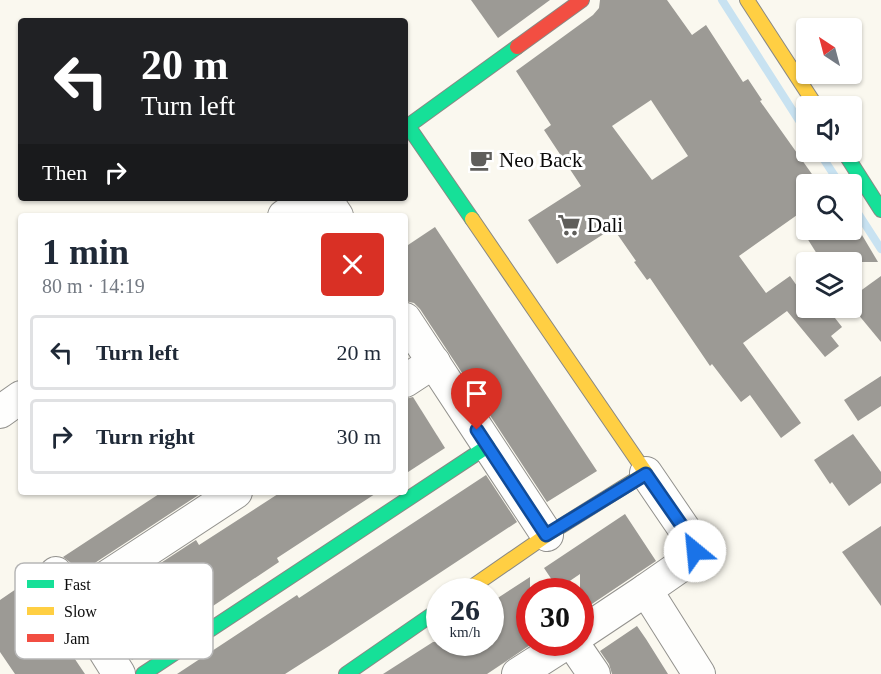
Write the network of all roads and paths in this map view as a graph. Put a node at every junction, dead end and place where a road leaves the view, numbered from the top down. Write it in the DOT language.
graph roads {
  1 [pos="582,0"];
  2 [pos="747,0"];
  3 [pos="809,96"];
  4 [pos="408,126"];
  5 [pos="408,130"];
  6 [pos="850,162"];
  7 [pos="306,201"];
  8 [pos="881,210"];
  9 [pos="288,213"];
  10 [pos="408,323"];
  11 [pos="434,362"];
  12 [pos="408,379"];
  13 [pos="18,399"];
  14 [pos="0,412"];
  15 [pos="488,446"];
  16 [pos="646,474"];
  17 [pos="231,495"];
  18 [pos="546,535"];
  19 [pos="128,563"];
  20 [pos="485,578"];
  21 [pos="646,590"];
  22 [pos="426,619"];
  23 [pos="594,625"];
  24 [pos="213,628"];
  25 [pos="547,656"];
  26 [pos="580,656"];
  27 [pos="110,659"];
  28 [pos="166,659"];
  29 [pos="119,674"];
  30 [pos="143,674"];
  31 [pos="346,674"];
  32 [pos="518,674"];
  33 [pos="594,674"];
  34 [pos="699,674"];
  1 -- 4 [label="street"];
  2 -- 3 [label="street"];
  5 -- 16 [label="street"];
  6 -- 8 [label="street"];
  7 -- 9 [label="street"];
  10 -- 11 [label="street"];
  11 -- 12 [label="street"];
  11 -- 15 [label="street"];
  13 -- 14 [label="street"];
  15 -- 18 [label="street"];
  15 -- 24 [label="street"];
  16 -- 18 [label="street"];
  16 -- 21 [label="street"];
  17 -- 19 [label="street"];
  18 -- 20 [label="street"];
  21 -- 23 [label="street"];
  21 -- 34 [label="street"];
  22 -- 31 [label="street"];
  25 -- 32 [label="street"];
  26 -- 33 [label="street"];
  27 -- 29 [label="street"];
  28 -- 30 [label="street"];
}
